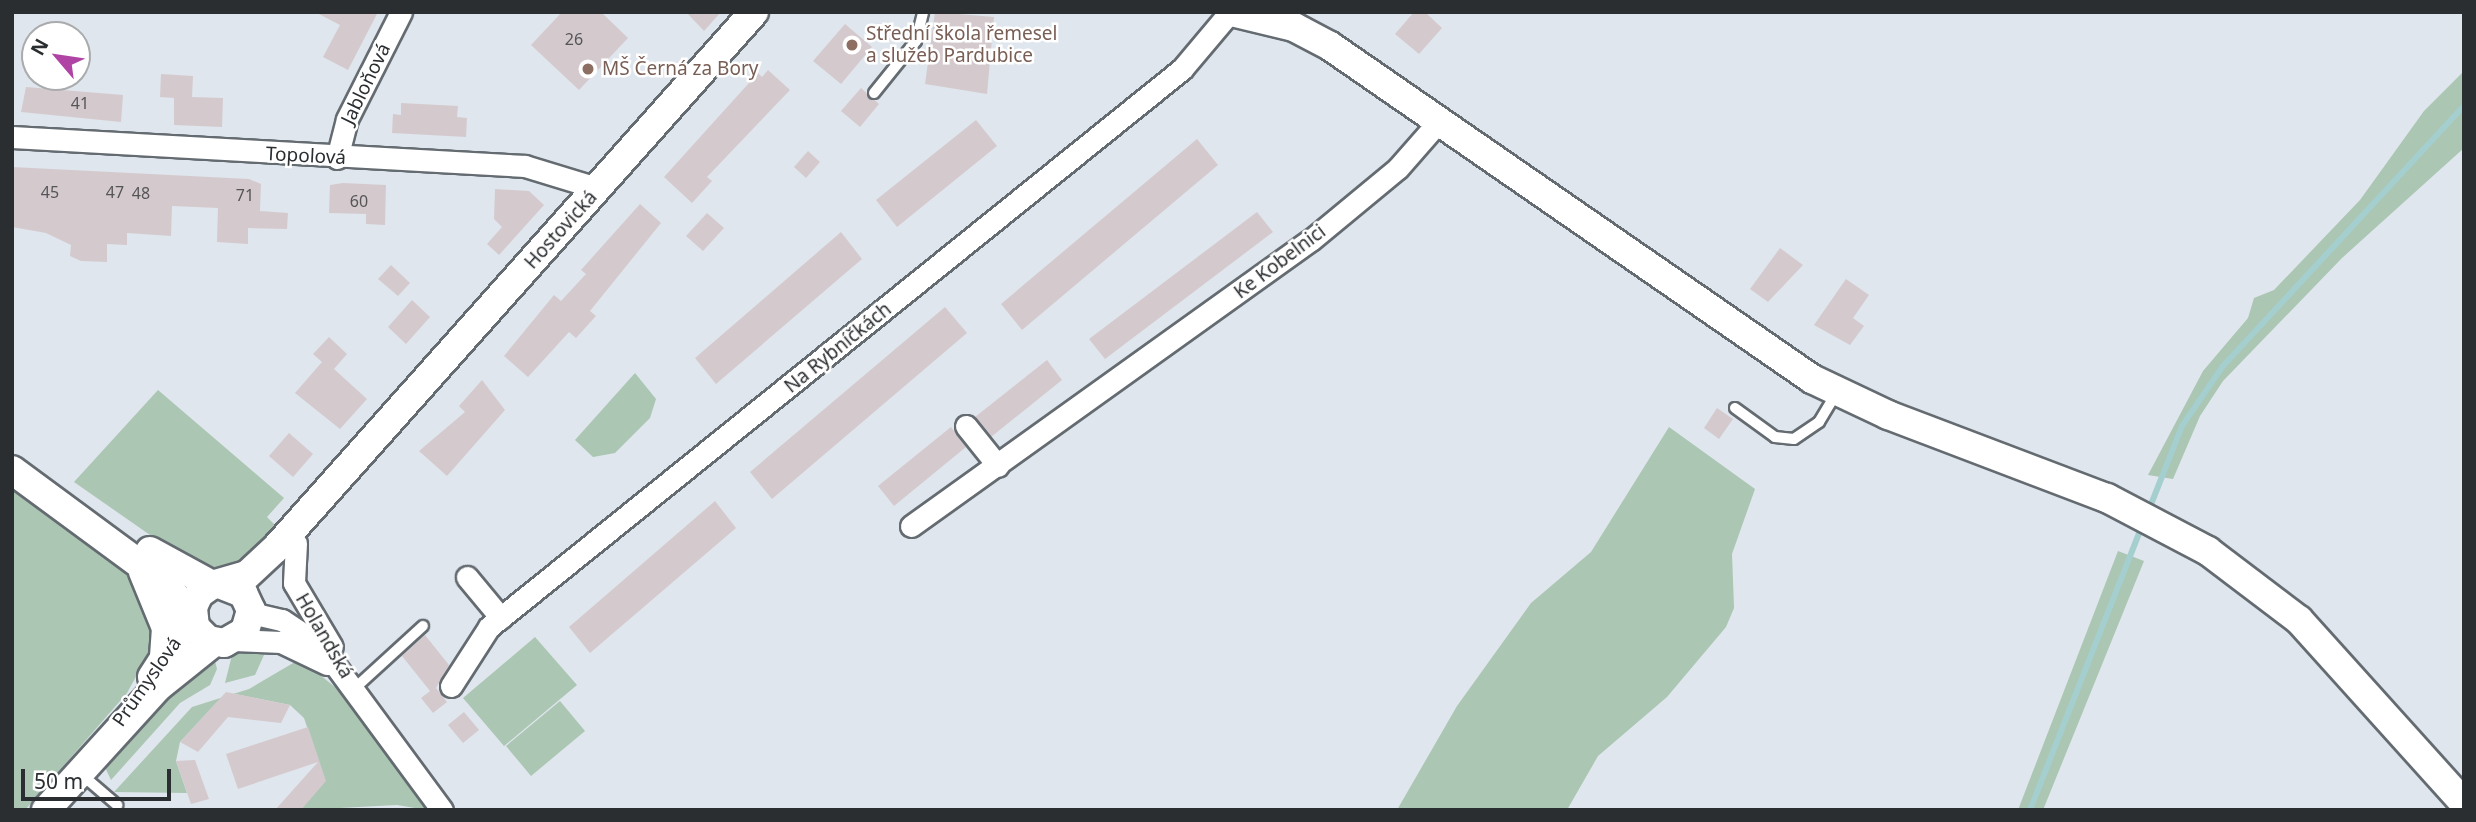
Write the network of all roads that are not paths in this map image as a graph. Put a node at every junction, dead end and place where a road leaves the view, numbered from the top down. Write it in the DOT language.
graph roads {
  1 [pos="401,12"];
  2 [pos="754,12"];
  3 [pos="923,12"];
  4 [pos="1230,12"];
  5 [pos="874,93"];
  6 [pos="1440,120"];
  7 [pos="12,137"];
  8 [pos="337,158"];
  9 [pos="597,188"];
  10 [pos="1836,392"];
  11 [pos="1735,408"];
  12 [pos="966,426"];
  13 [pos="368,447"];
  14 [pos="998,466"];
  15 [pos="12,470"];
  16 [pos="59,501"];
  17 [pos="911,526"];
  18 [pos="296,543"];
  19 [pos="127,554"];
  20 [pos="467,577"];
  21 [pos="216,585"];
  22 [pos="251,611"];
  23 [pos="192,615"];
  24 [pos="501,618"];
  25 [pos="423,626"];
  26 [pos="224,641"];
  27 [pos="163,663"];
  28 [pos="451,686"];
  29 [pos="355,688"];
  30 [pos="100,749"];
  31 [pos="79,772"];
  32 [pos="2464,803"];
  33 [pos="117,806"];
  34 [pos="46,810"];
  35 [pos="442,810"];
  1 -- 8 [label="street, Jabloňová"];
  2 -- 9 [label="street, Hostovická"];
  3 -- 5 [label="lane"];
  4 -- 6 [label="street"];
  4 -- 24 [label="street, Na Rybníčkách"];
  6 -- 10 [label="street"];
  6 -- 14 [label="street, Ke Kobelnici"];
  7 -- 8 [label="street, Topolová"];
  8 -- 9 [label="street, Topolová"];
  9 -- 13 [label="street, Hostovická"];
  10 -- 11 [label="lane"];
  10 -- 32 [label="street"];
  12 -- 14 [label="street"];
  13 -- 18 [label="street, Hostovická"];
  13 -- 21 [label="street, Hostovická"];
  14 -- 17 [label="street, Ke Kobelnici"];
  15 -- 16 [label="street"];
  16 -- 19 [label="street"];
  16 -- 21 [label="street"];
  18 -- 22 [label="street, Hostovická"];
  18 -- 29 [label="street, Holandská"];
  19 -- 23 [label="street"];
  19 -- 27 [label="street"];
  20 -- 24 [label="street"];
  21 -- 22 [label="street"];
  21 -- 23 [label="street"];
  22 -- 26 [label="street, Hostovická"];
  22 -- 29 [label="street, Holandská"];
  23 -- 26 [label="street"];
  23 -- 27 [label="street, Průmyslová"];
  24 -- 28 [label="street, Na Rybníčkách"];
  25 -- 29 [label="lane"];
  26 -- 29 [label="street, Holandská"];
  26 -- 30 [label="street, Průmyslová"];
  27 -- 30 [label="street, Průmyslová"];
  29 -- 35 [label="street, Holandská"];
  30 -- 31 [label="street, Průmyslová"];
  31 -- 33 [label="lane"];
  31 -- 34 [label="street, Průmyslová"];
}
